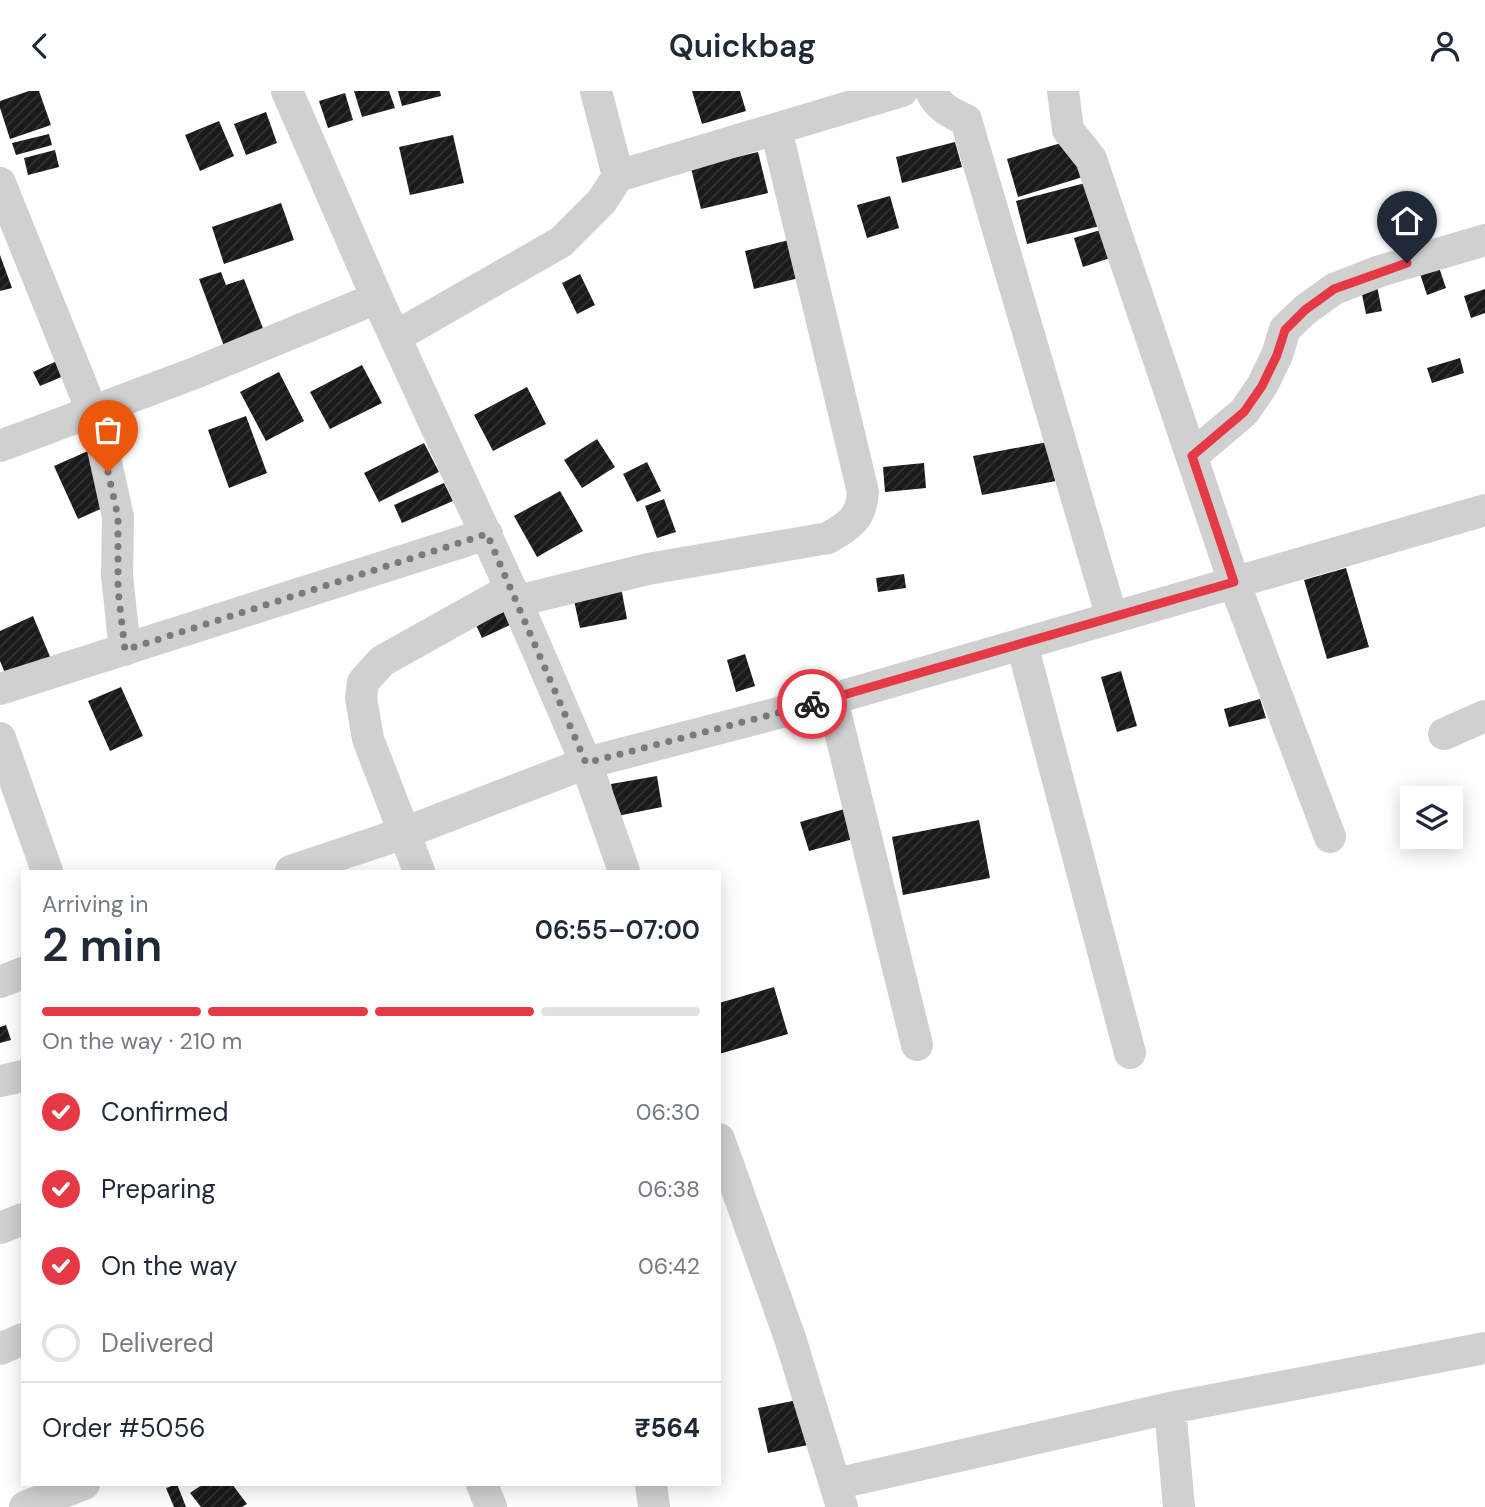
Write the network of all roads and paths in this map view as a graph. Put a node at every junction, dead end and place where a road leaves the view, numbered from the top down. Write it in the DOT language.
graph roads {
  1 [pos="287,91"];
  2 [pos="596,91"];
  3 [pos="902,91"];
  4 [pos="931,91"];
  5 [pos="1063,91"];
  6 [pos="776,129"];
  7 [pos="618,176"];
  8 [pos="0,183"];
  9 [pos="1485,240"];
  10 [pos="377,298"];
  11 [pos="395,337"];
  12 [pos="91,412"];
  13 [pos="0,446"];
  14 [pos="1192,456"];
  15 [pos="1485,510"];
  16 [pos="487,534"];
  17 [pos="1234,582"];
  18 [pos="514,595"];
  19 [pos="1112,618"];
  20 [pos="1021,644"];
  21 [pos="125,650"];
  22 [pos="0,689"];
  23 [pos="832,699"];
  24 [pos="1485,716"];
  25 [pos="1444,734"];
  26 [pos="0,738"];
  27 [pos="586,763"];
  28 [pos="404,833"];
  29 [pos="1330,837"];
  30 [pos="47,870"];
  31 [pos="294,870"];
  32 [pos="419,870"];
  33 [pos="624,870"];
  34 [pos="917,1045"];
  35 [pos="1130,1053"];
  36 [pos="21,1076"];
  37 [pos="0,1081"];
  38 [pos="721,1145"];
  39 [pos="21,1220"];
  40 [pos="0,1228"];
  41 [pos="21,1340"];
  42 [pos="1485,1348"];
  43 [pos="0,1349"];
  44 [pos="1170,1408"];
  45 [pos="79,1486"];
  46 [pos="483,1486"];
  47 [pos="651,1486"];
  48 [pos="839,1496"];
  49 [pos="33,1506"];
  50 [pos="491,1507"];
  51 [pos="654,1507"];
  52 [pos="1180,1507"];
  1 -- 10 [label="street"];
  2 -- 7 [label="street"];
  3 -- 6 [label="street"];
  4 -- 19 [label="street"];
  5 -- 14 [label="street"];
  6 -- 7 [label="street"];
  6 -- 18 [label="street"];
  7 -- 11 [label="street"];
  8 -- 12 [label="street"];
  9 -- 14 [label="street"];
  10 -- 11 [label="street"];
  10 -- 12 [label="street"];
  11 -- 16 [label="street"];
  12 -- 13 [label="street"];
  12 -- 21 [label="street"];
  14 -- 17 [label="street"];
  15 -- 17 [label="street"];
  16 -- 18 [label="street"];
  16 -- 21 [label="street"];
  17 -- 19 [label="street"];
  17 -- 29 [label="street"];
  18 -- 27 [label="street"];
  18 -- 28 [label="street"];
  19 -- 20 [label="street"];
  20 -- 23 [label="street"];
  20 -- 35 [label="street"];
  21 -- 22 [label="street"];
  23 -- 27 [label="street"];
  23 -- 34 [label="street"];
  24 -- 25 [label="street"];
  26 -- 30 [label="street"];
  27 -- 28 [label="street"];
  27 -- 33 [label="street"];
  28 -- 31 [label="street"];
  28 -- 32 [label="street"];
  36 -- 37 [label="street"];
  38 -- 48 [label="street"];
  39 -- 40 [label="street"];
  41 -- 43 [label="street"];
  42 -- 44 [label="street"];
  44 -- 48 [label="street"];
  44 -- 52 [label="street"];
  45 -- 49 [label="street"];
  46 -- 50 [label="street"];
  47 -- 51 [label="street"];
}
